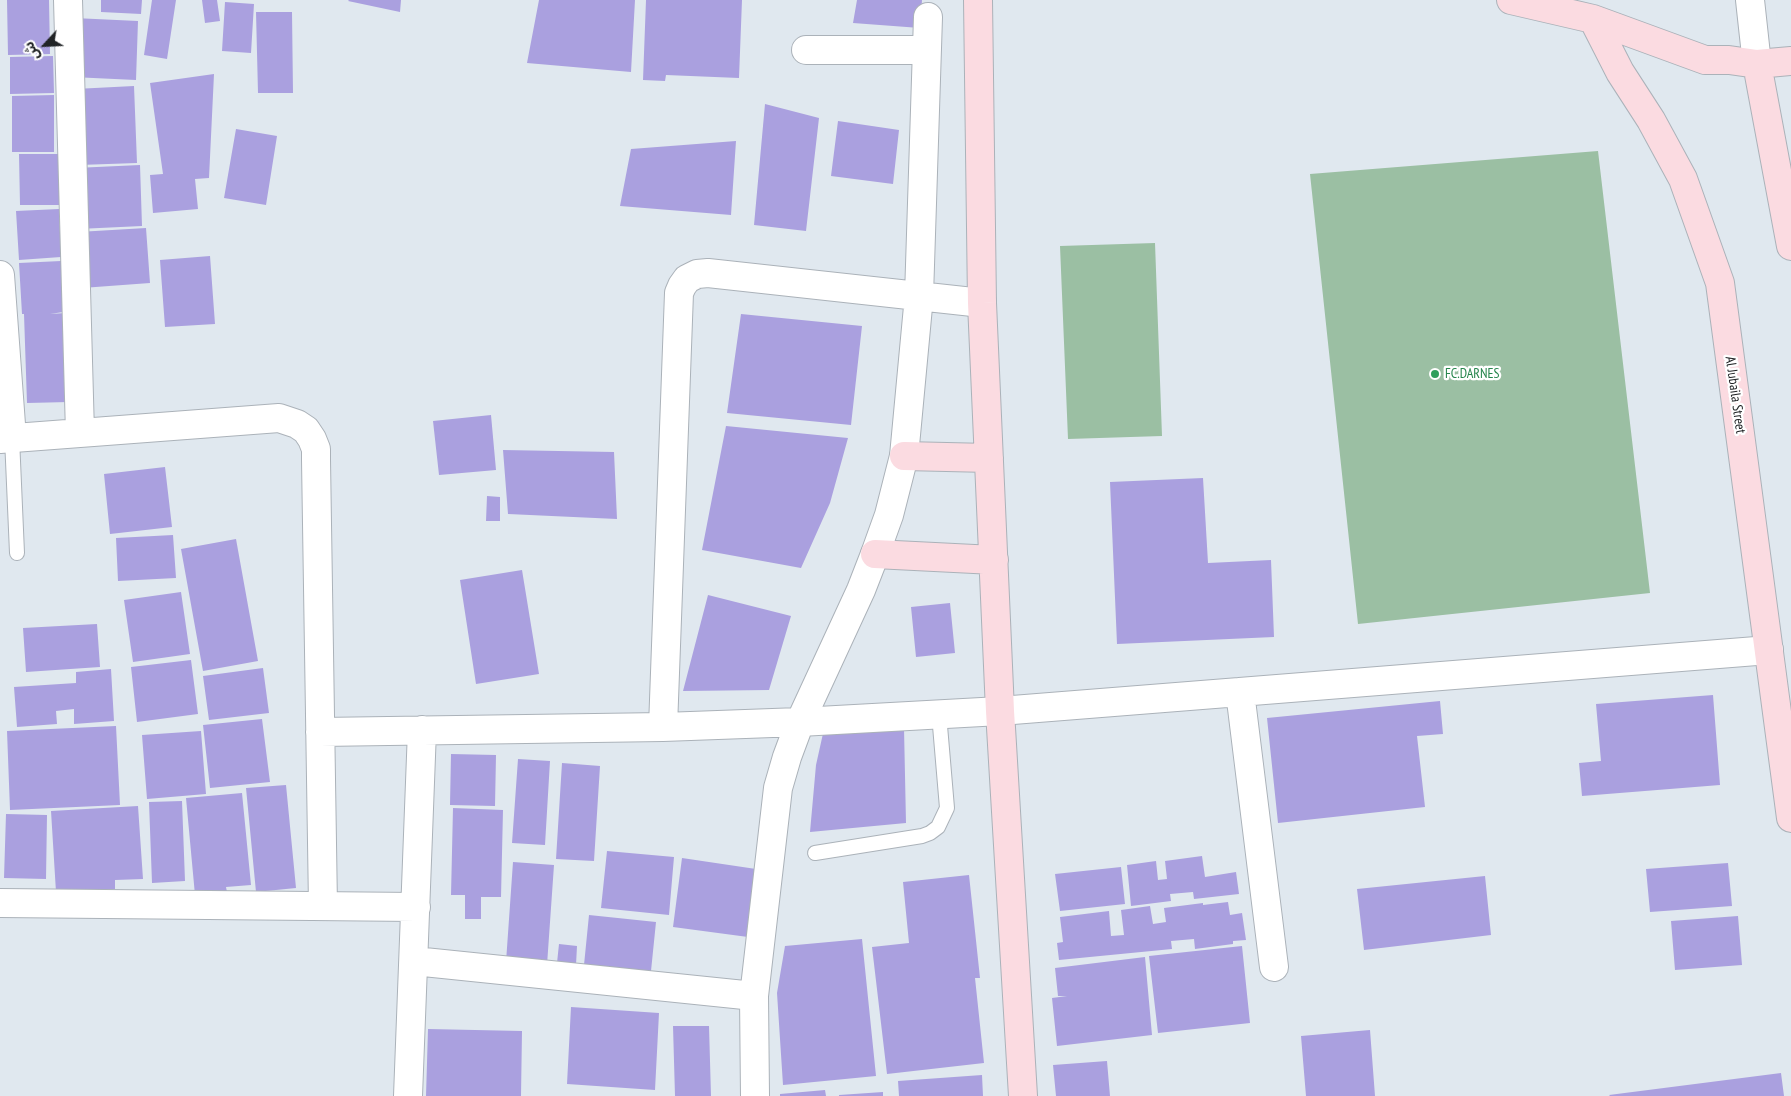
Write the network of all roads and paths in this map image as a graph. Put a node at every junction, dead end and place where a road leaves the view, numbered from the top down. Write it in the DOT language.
graph roads {
  1 [pos="68,0"];
  2 [pos="978,0"];
  3 [pos="1511,0"];
  4 [pos="1750,0"];
  5 [pos="1591,10"];
  6 [pos="928,17"];
  7 [pos="806,50"];
  8 [pos="928,50"];
  9 [pos="1791,61"];
  10 [pos="1758,64"];
  11 [pos="1791,246"];
  12 [pos="0,275"];
  13 [pos="919,296"];
  14 [pos="982,303"];
  15 [pos="80,433"];
  16 [pos="6,438"];
  17 [pos="904,456"];
  18 [pos="989,458"];
  19 [pos="18,553"];
  20 [pos="875,554"];
  21 [pos="994,560"];
  22 [pos="1769,650"];
  23 [pos="1240,692"];
  24 [pos="1000,711"];
  25 [pos="939,714"];
  26 [pos="800,722"];
  27 [pos="663,726"];
  28 [pos="422,730"];
  29 [pos="320,732"];
  30 [pos="1791,818"];
  31 [pos="815,852"];
  32 [pos="0,903"];
  33 [pos="322,906"];
  34 [pos="416,907"];
  35 [pos="414,961"];
  36 [pos="1274,967"];
  37 [pos="754,996"];
  38 [pos="408,1096"];
  39 [pos="755,1096"];
  40 [pos="1023,1096"];
  1 -- 15 [label="street"];
  2 -- 14 [label="street"];
  3 -- 5 [label="street"];
  4 -- 10 [label="street"];
  5 -- 10 [label="street"];
  5 -- 22 [label="street, Al Jubaila Street"];
  6 -- 8 [label="street"];
  7 -- 8 [label="street"];
  8 -- 13 [label="street"];
  9 -- 10 [label="street"];
  10 -- 11 [label="street"];
  12 -- 16 [label="street"];
  13 -- 14 [label="street"];
  13 -- 17 [label="street"];
  13 -- 27 [label="street"];
  14 -- 18 [label="street"];
  15 -- 16 [label="street"];
  15 -- 29 [label="street"];
  16 -- 19 [label="lane"];
  17 -- 18 [label="street"];
  17 -- 20 [label="street"];
  18 -- 21 [label="street"];
  20 -- 21 [label="street"];
  20 -- 26 [label="street"];
  21 -- 24 [label="street"];
  22 -- 23 [label="street"];
  22 -- 30 [label="street, Al Jubaila Street"];
  23 -- 24 [label="street"];
  23 -- 36 [label="street"];
  24 -- 25 [label="street"];
  24 -- 40 [label="street"];
  25 -- 26 [label="street"];
  25 -- 31 [label="lane"];
  26 -- 27 [label="street"];
  26 -- 37 [label="street"];
  27 -- 28 [label="street"];
  28 -- 29 [label="street"];
  28 -- 34 [label="street"];
  29 -- 33 [label="street"];
  32 -- 33 [label="street"];
  33 -- 34 [label="street"];
  34 -- 35 [label="street"];
  35 -- 37 [label="street"];
  35 -- 38 [label="street"];
  37 -- 39 [label="street"];
}
